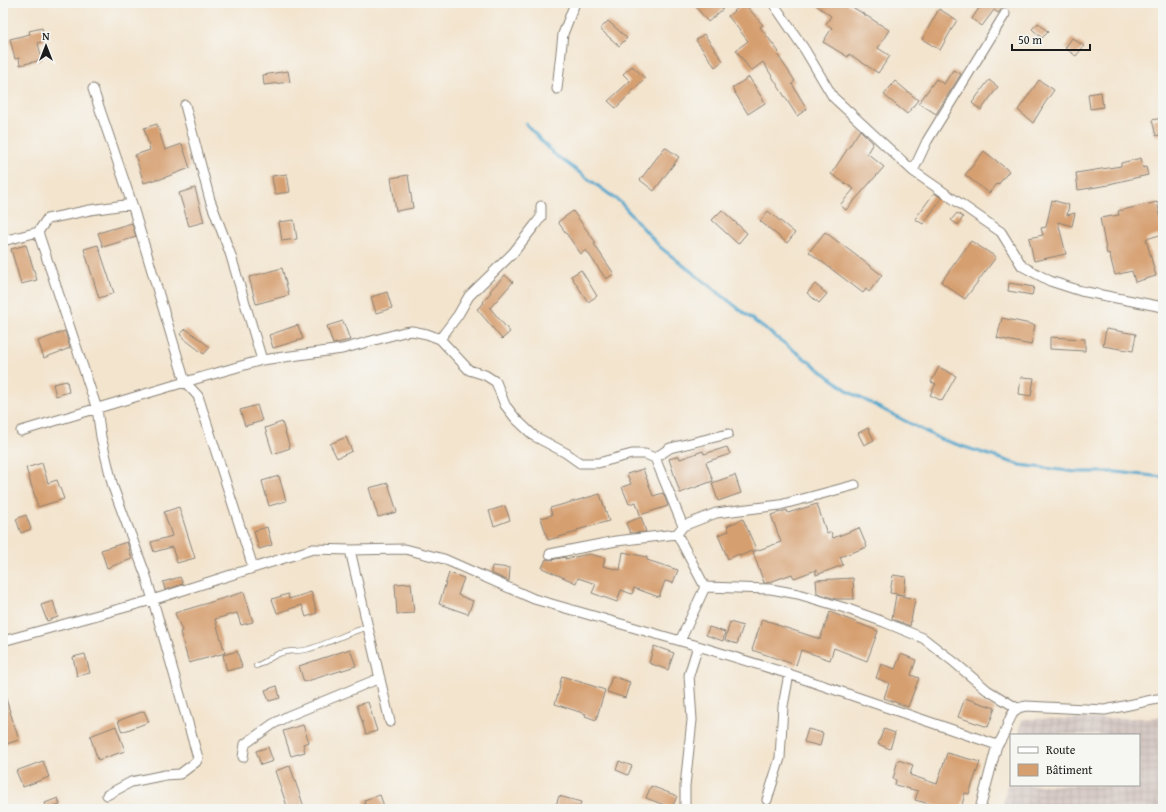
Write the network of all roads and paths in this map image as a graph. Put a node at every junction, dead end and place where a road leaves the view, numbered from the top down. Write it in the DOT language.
graph roads {
  1 [pos="575,3"];
  2 [pos="773,3"];
  3 [pos="1005,14"];
  4 [pos="93,88"];
  5 [pos="557,88"];
  6 [pos="185,105"];
  7 [pos="914,171"];
  8 [pos="132,204"];
  9 [pos="541,206"];
  10 [pos="38,232"];
  11 [pos="3,241"];
  12 [pos="1163,307"];
  13 [pos="440,339"];
  14 [pos="262,360"];
  15 [pos="184,382"];
  16 [pos="97,409"];
  17 [pos="21,431"];
  18 [pos="728,434"];
  19 [pos="655,458"];
  20 [pos="855,485"];
  21 [pos="683,526"];
  22 [pos="677,534"];
  23 [pos="350,550"];
  24 [pos="550,554"];
  25 [pos="253,567"];
  26 [pos="705,587"];
  27 [pos="152,600"];
  28 [pos="368,627"];
  29 [pos="3,641"];
  30 [pos="680,641"];
  31 [pos="698,646"];
  32 [pos="256,666"];
  33 [pos="789,674"];
  34 [pos="380,678"];
  35 [pos="1163,699"];
  36 [pos="1017,708"];
  37 [pos="390,722"];
  38 [pos="997,745"];
  39 [pos="242,757"];
  40 [pos="107,795"];
  41 [pos="767,800"];
  42 [pos="685,809"];
  43 [pos="980,809"];
  1 -- 5 [label="street"];
  2 -- 7 [label="street"];
  3 -- 7 [label="street"];
  4 -- 8 [label="street"];
  6 -- 14 [label="street"];
  7 -- 12 [label="street"];
  8 -- 10 [label="street"];
  8 -- 15 [label="street"];
  9 -- 13 [label="street"];
  10 -- 11 [label="street"];
  10 -- 16 [label="street"];
  13 -- 14 [label="street"];
  13 -- 19 [label="street"];
  14 -- 15 [label="street"];
  15 -- 16 [label="street"];
  15 -- 25 [label="street"];
  16 -- 17 [label="street"];
  16 -- 27 [label="street"];
  18 -- 19 [label="street"];
  19 -- 21 [label="street"];
  20 -- 21 [label="street"];
  21 -- 22 [label="street"];
  22 -- 24 [label="street"];
  22 -- 26 [label="street"];
  23 -- 25 [label="street"];
  23 -- 28 [label="street"];
  23 -- 30 [label="street"];
  25 -- 27 [label="street"];
  26 -- 30 [label="street"];
  26 -- 36 [label="street"];
  27 -- 29 [label="street"];
  27 -- 40 [label="street"];
  28 -- 32 [label="lane"];
  28 -- 34 [label="street"];
  30 -- 31 [label="street"];
  31 -- 33 [label="street"];
  31 -- 42 [label="street"];
  33 -- 38 [label="street"];
  33 -- 41 [label="street"];
  34 -- 37 [label="street"];
  34 -- 39 [label="street"];
  35 -- 36 [label="street"];
  36 -- 38 [label="street"];
  38 -- 43 [label="street"];
}
